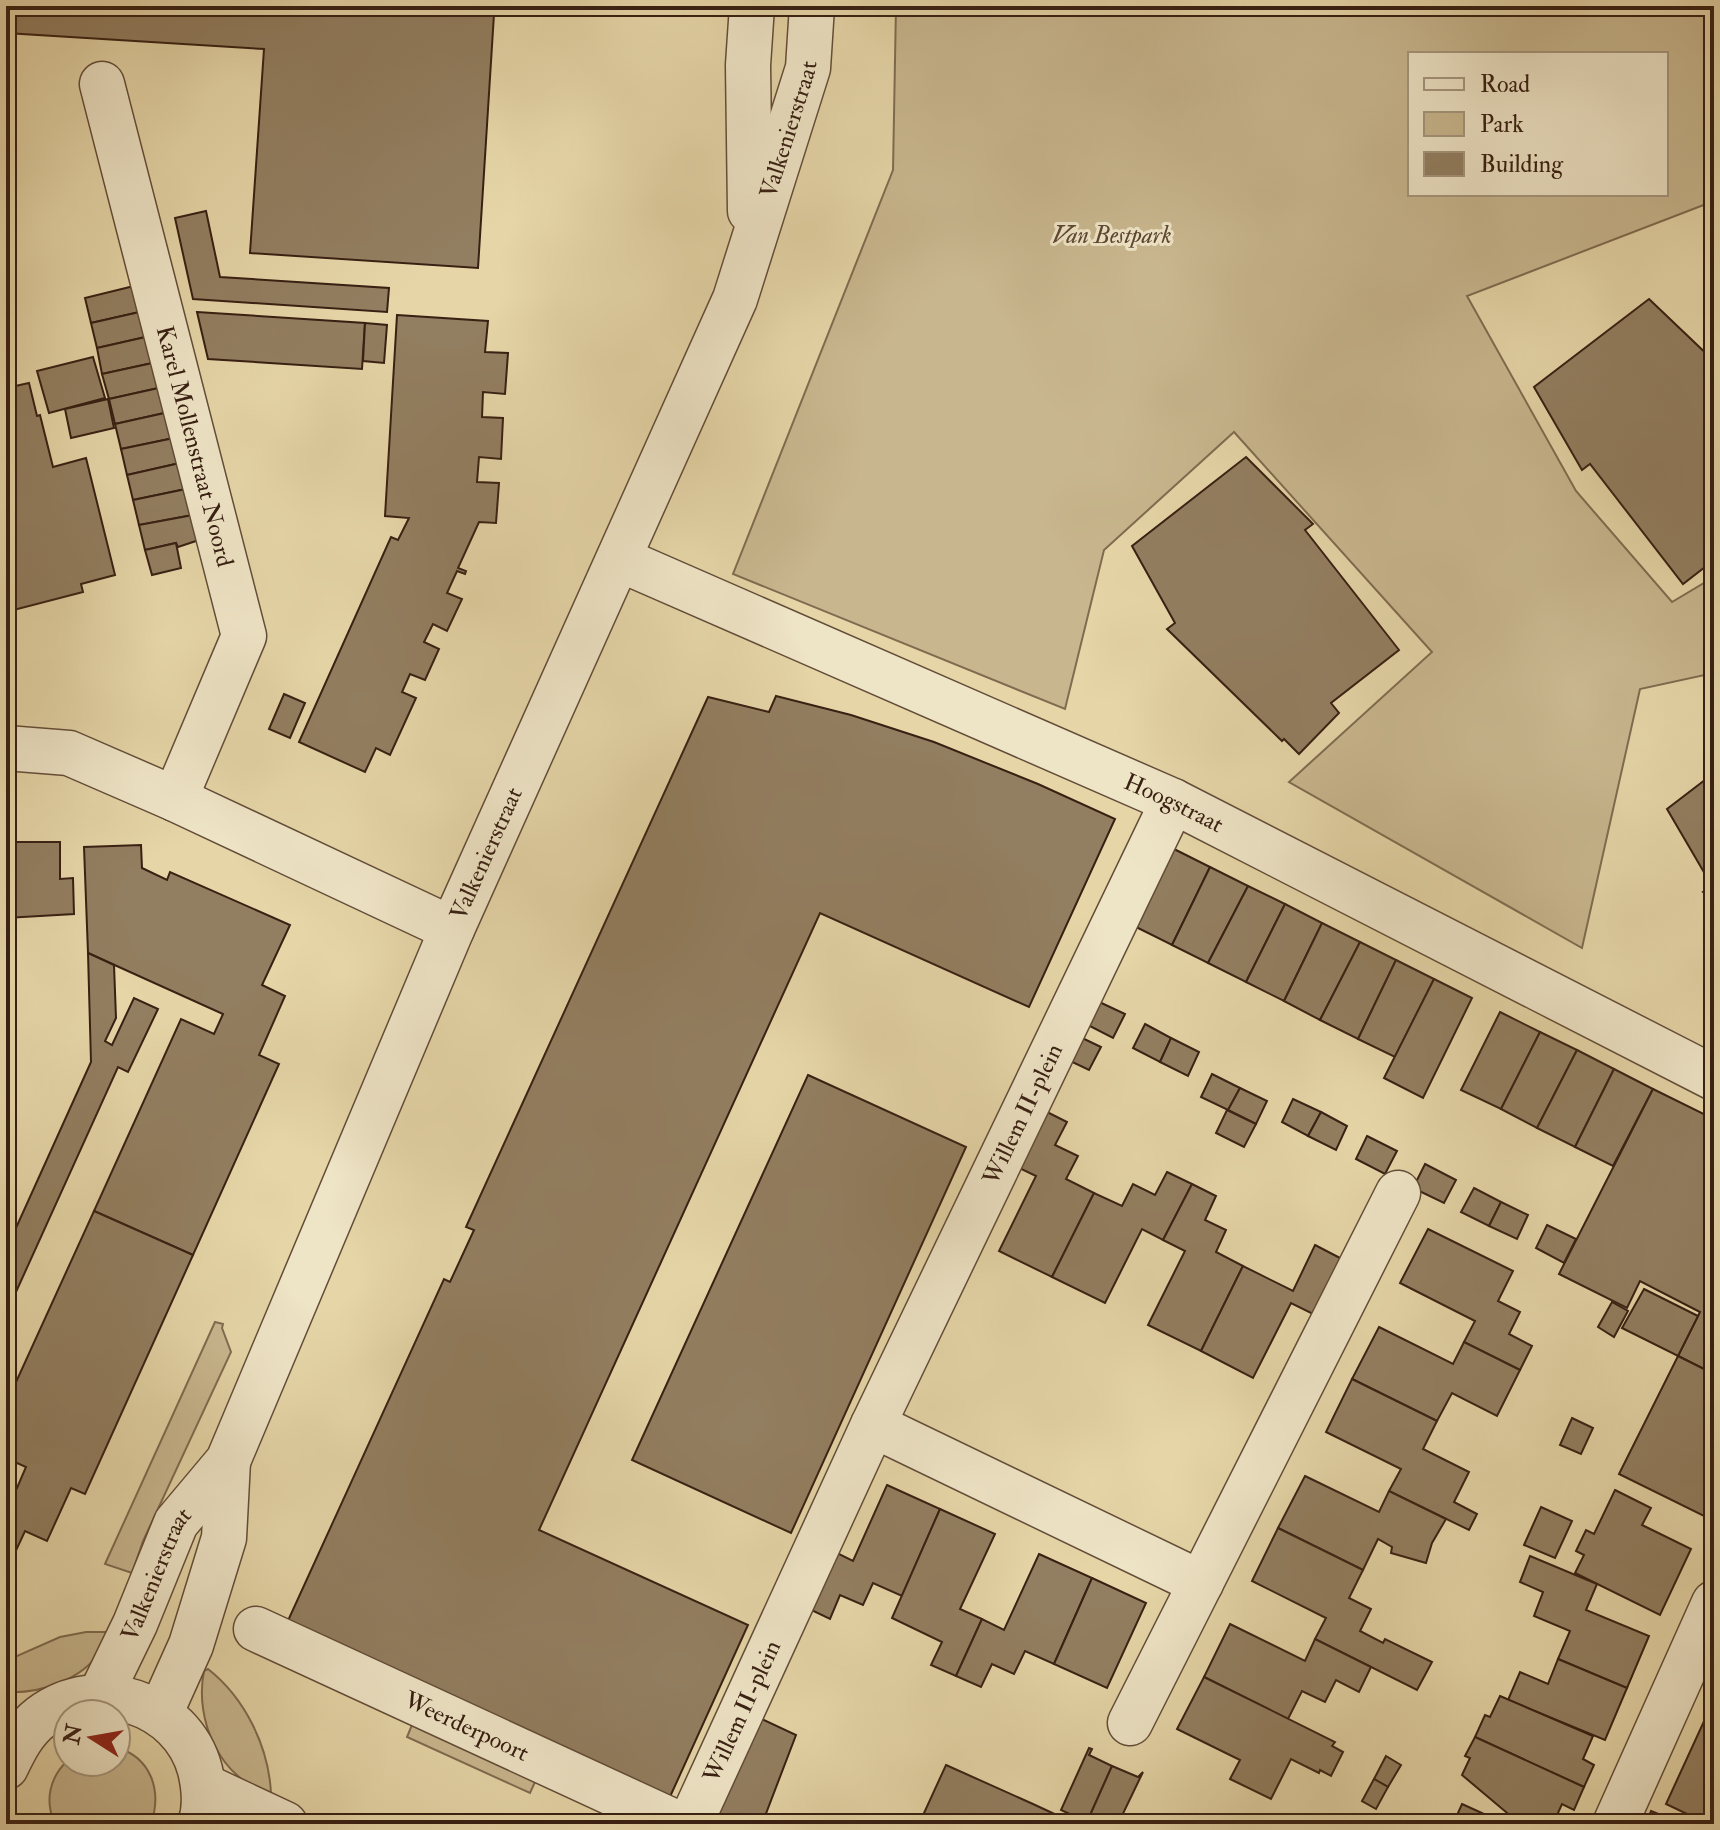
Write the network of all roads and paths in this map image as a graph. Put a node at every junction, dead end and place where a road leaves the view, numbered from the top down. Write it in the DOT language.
graph roads {
  1 [pos="752,6"];
  2 [pos="812,6"];
  3 [pos="102,84"];
  4 [pos="751,249"];
  5 [pos="619,559"];
  6 [pos="6,748"];
  7 [pos="175,799"];
  8 [pos="1173,801"];
  9 [pos="452,929"];
  10 [pos="1714,1078"];
  11 [pos="1398,1193"];
  12 [pos="873,1425"];
  13 [pos="228,1461"];
  14 [pos="1201,1583"];
  15 [pos="1709,1625"];
  16 [pos="256,1629"];
  17 [pos="100,1696"];
  18 [pos="160,1714"];
  19 [pos="1130,1723"];
  20 [pos="10,1747"];
  21 [pos="202,1805"];
  22 [pos="285,1824"];
  23 [pos="679,1824"];
  24 [pos="690,1824"];
  25 [pos="1615,1824"];
  1 -- 4 [label="street, Valkenierstraat"];
  2 -- 4 [label="street, Valkenierstraat"];
  3 -- 7 [label="street, Karel Mollenstraat Noord"];
  4 -- 5 [label="street, Valkenierstraat"];
  5 -- 8 [label="street, Hoogstraat"];
  5 -- 9 [label="street, Valkenierstraat"];
  6 -- 7 [label="street"];
  7 -- 9 [label="street"];
  8 -- 10 [label="street, Hoogstraat"];
  8 -- 12 [label="street, Willem II-plein"];
  9 -- 13 [label="street, Valkenierstraat"];
  11 -- 14 [label="street"];
  12 -- 14 [label="street"];
  12 -- 24 [label="street, Willem II-plein"];
  13 -- 17 [label="street, Valkenierstraat"];
  13 -- 18 [label="street, Valkenierstraat"];
  14 -- 19 [label="street"];
  15 -- 25 [label="street"];
  16 -- 23 [label="street, Weerderpoort"];
  17 -- 18 [label="street"];
  17 -- 20 [label="street"];
  18 -- 21 [label="street"];
  21 -- 22 [label="street"];
}
